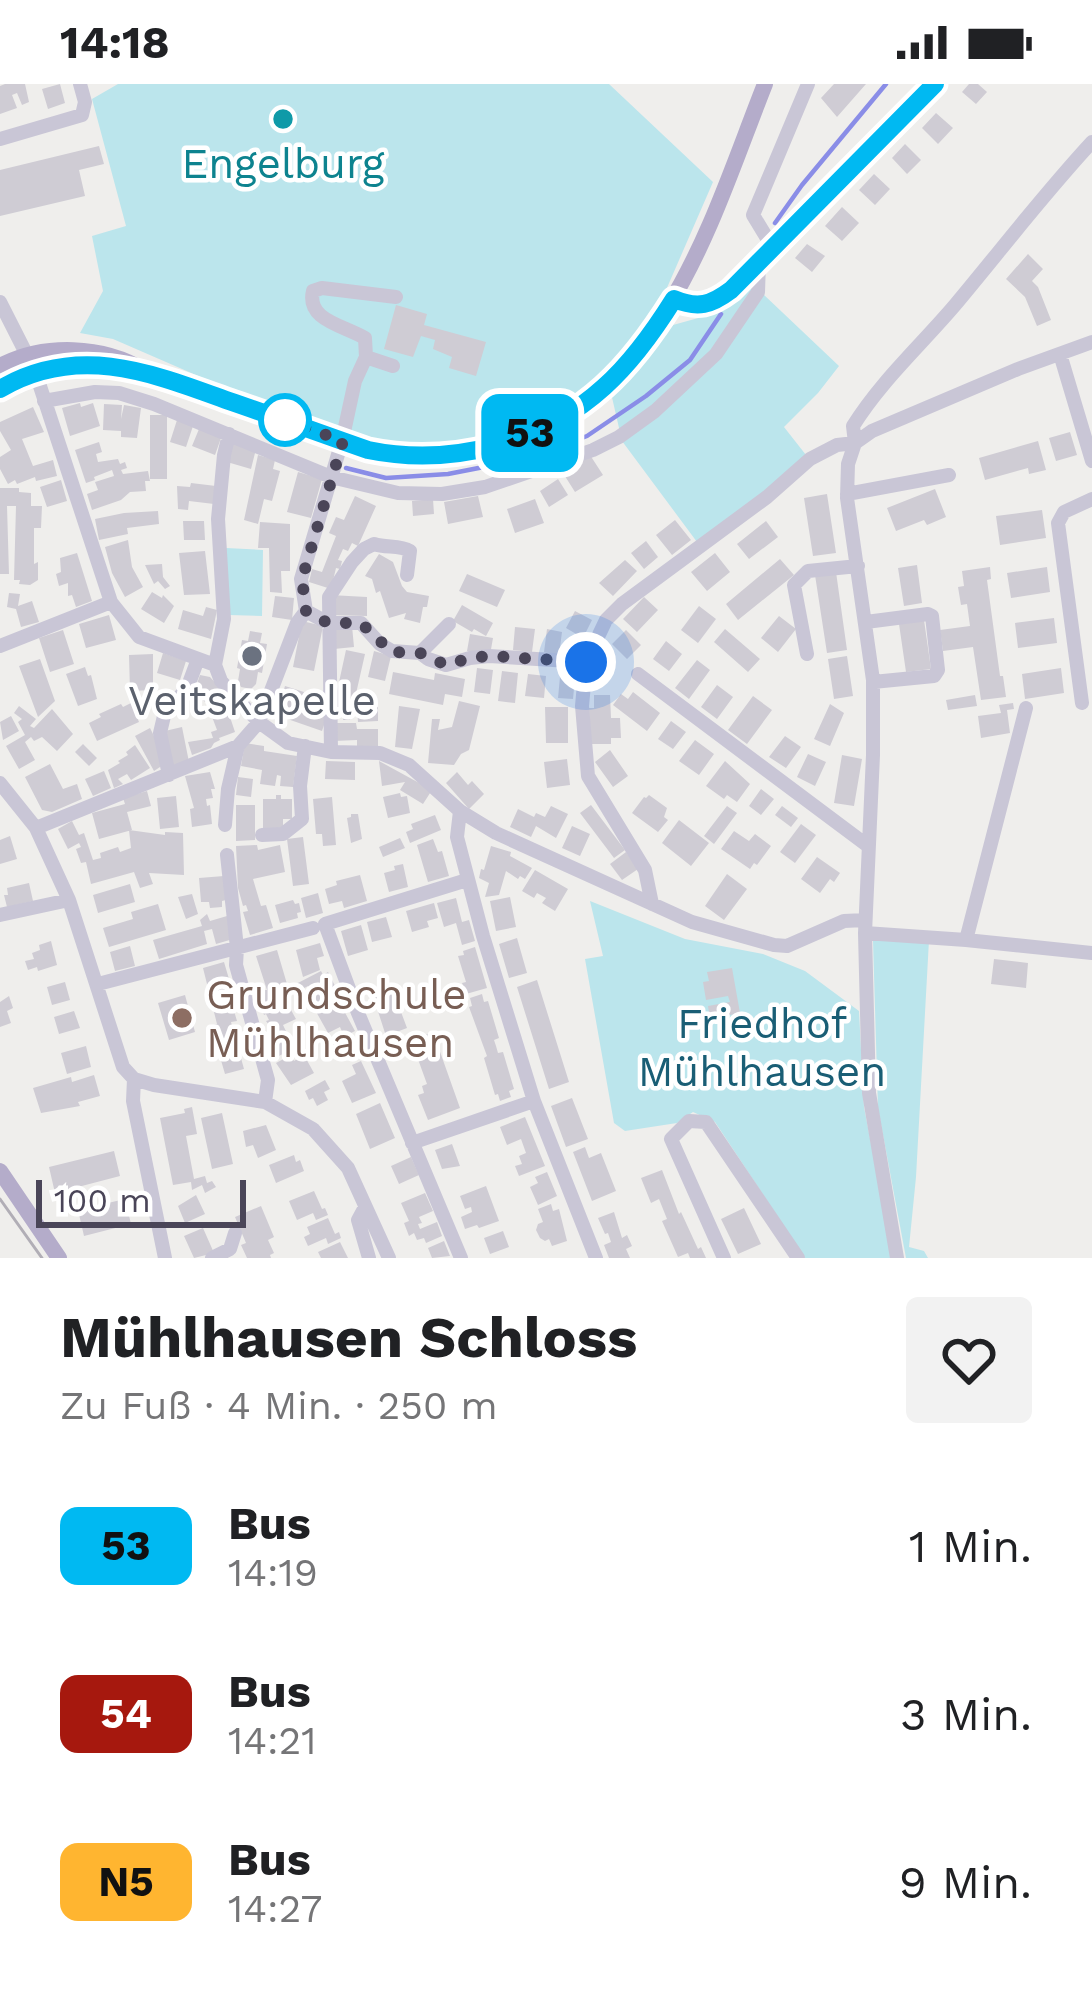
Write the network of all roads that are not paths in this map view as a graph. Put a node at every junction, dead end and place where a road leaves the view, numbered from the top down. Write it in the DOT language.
graph roads {
  1 [pos="80,84"];
  2 [pos="765,84"];
  3 [pos="808,84"];
  4 [pos="935,84"];
  5 [pos="0,140"];
  6 [pos="1092,142"];
  7 [pos="773,248"];
  8 [pos="759,262"];
  9 [pos="396,297"];
  10 [pos="674,299"];
  11 [pos="1,308"];
  12 [pos="1092,342"];
  13 [pos="1060,354"];
  14 [pos="366,357"];
  15 [pos="31,363"];
  16 [pos="0,366"];
  17 [pos="393,366"];
  18 [pos="0,389"];
  19 [pos="44,401"];
  20 [pos="229,434"];
  21 [pos="343,441"];
  22 [pos="856,443"];
  23 [pos="1092,461"];
  24 [pos="950,475"];
  25 [pos="331,477"];
  26 [pos="848,494"];
  27 [pos="1092,499"];
  28 [pos="858,566"];
  29 [pos="407,574"];
  30 [pos="111,602"];
  31 [pos="306,611"];
  32 [pos="866,622"];
  33 [pos="328,623"];
  34 [pos="449,624"];
  35 [pos="0,646"];
  36 [pos="420,653"];
  37 [pos="807,654"];
  38 [pos="198,659"];
  39 [pos="586,662"];
  40 [pos="214,665"];
  41 [pos="638,674"];
  42 [pos="873,682"];
  43 [pos="1082,703"];
  44 [pos="1026,708"];
  45 [pos="259,722"];
  46 [pos="238,746"];
  47 [pos="304,746"];
  48 [pos="331,752"];
  49 [pos="169,775"];
  50 [pos="0,784"];
  51 [pos="460,811"];
  52 [pos="225,826"];
  53 [pos="36,828"];
  54 [pos="262,836"];
  55 [pos="868,846"];
  56 [pos="227,855"];
  57 [pos="466,880"];
  58 [pos="69,900"];
  59 [pos="652,904"];
  60 [pos="0,915"];
  61 [pos="319,926"];
  62 [pos="865,927"];
  63 [pos="966,940"];
  64 [pos="236,948"];
  65 [pos="1092,953"];
  66 [pos="98,984"];
  67 [pos="134,1079"];
  68 [pos="534,1101"];
  69 [pos="266,1102"];
  70 [pos="412,1143"];
  71 [pos="0,1171"];
  72 [pos="365,1208"];
  73 [pos="236,1233"];
  74 [pos="58,1258"];
  75 [pos="165,1258"];
  76 [pos="212,1258"];
  77 [pos="369,1258"];
  78 [pos="389,1258"];
  79 [pos="460,1258"];
  80 [pos="596,1258"];
  81 [pos="724,1258"];
  82 [pos="798,1258"];
  83 [pos="897,1258"];
  1 -- 5 [label="street"];
  2 -- 10 [label="main road"];
  3 -- 7 [label="street"];
  4 -- 7 [label="street"];
  6 -- 22 [label="street"];
  7 -- 8 [label="street"];
  8 -- 10 [label="street"];
  8 -- 25 [label="street"];
  9 -- 14 [label="street"];
  10 -- 21 [label="main road"];
  11 -- 15 [label="street"];
  12 -- 13 [label="street"];
  13 -- 22 [label="street"];
  13 -- 23 [label="street"];
  14 -- 17 [label="street"];
  14 -- 21 [label="street"];
  15 -- 16 [label="main road"];
  15 -- 18 [label="main road"];
  15 -- 19 [label="street"];
  15 -- 21 [label="main road"];
  19 -- 20 [label="street"];
  19 -- 30 [label="street"];
  20 -- 25 [label="street"];
  20 -- 40 [label="street"];
  21 -- 25 [label="street"];
  22 -- 26 [label="street"];
  22 -- 39 [label="street"];
  24 -- 26 [label="street"];
  25 -- 31 [label="street"];
  26 -- 28 [label="street"];
  27 -- 43 [label="street"];
  28 -- 32 [label="street"];
  28 -- 37 [label="street"];
  29 -- 33 [label="street"];
  30 -- 35 [label="street"];
  30 -- 38 [label="street"];
  31 -- 33 [label="street"];
  31 -- 45 [label="street"];
  32 -- 42 [label="street"];
  32 -- 42 [label="street"];
  33 -- 36 [label="street"];
  33 -- 48 [label="street"];
  34 -- 36 [label="street"];
  36 -- 39 [label="street"];
  38 -- 40 [label="street"];
  38 -- 49 [label="street"];
  39 -- 59 [label="street"];
  40 -- 45 [label="street"];
  41 -- 55 [label="street"];
  42 -- 55 [label="street"];
  44 -- 63 [label="street"];
  45 -- 46 [label="street"];
  45 -- 47 [label="street"];
  46 -- 49 [label="street"];
  46 -- 52 [label="street"];
  47 -- 48 [label="street"];
  47 -- 54 [label="street"];
  48 -- 51 [label="street"];
  49 -- 53 [label="street"];
  50 -- 53 [label="street"];
  51 -- 57 [label="street"];
  51 -- 59 [label="street"];
  53 -- 58 [label="street"];
  55 -- 62 [label="street"];
  56 -- 64 [label="street"];
  57 -- 61 [label="street"];
  57 -- 68 [label="street"];
  58 -- 60 [label="street"];
  58 -- 66 [label="street"];
  59 -- 62 [label="street"];
  61 -- 64 [label="street"];
  61 -- 70 [label="street"];
  62 -- 63 [label="street"];
  62 -- 83 [label="street"];
  63 -- 65 [label="street"];
  64 -- 66 [label="street"];
  64 -- 69 [label="street"];
  66 -- 67 [label="street"];
  67 -- 69 [label="street"];
  67 -- 75 [label="street"];
  68 -- 70 [label="street"];
  68 -- 80 [label="street"];
  69 -- 72 [label="street"];
  70 -- 79 [label="street"];
  71 -- 74 [label="main road"];
  72 -- 77 [label="street"];
  72 -- 78 [label="street"];
  73 -- 76 [label="street"];
  81 -- 82 [label="street"];
}
